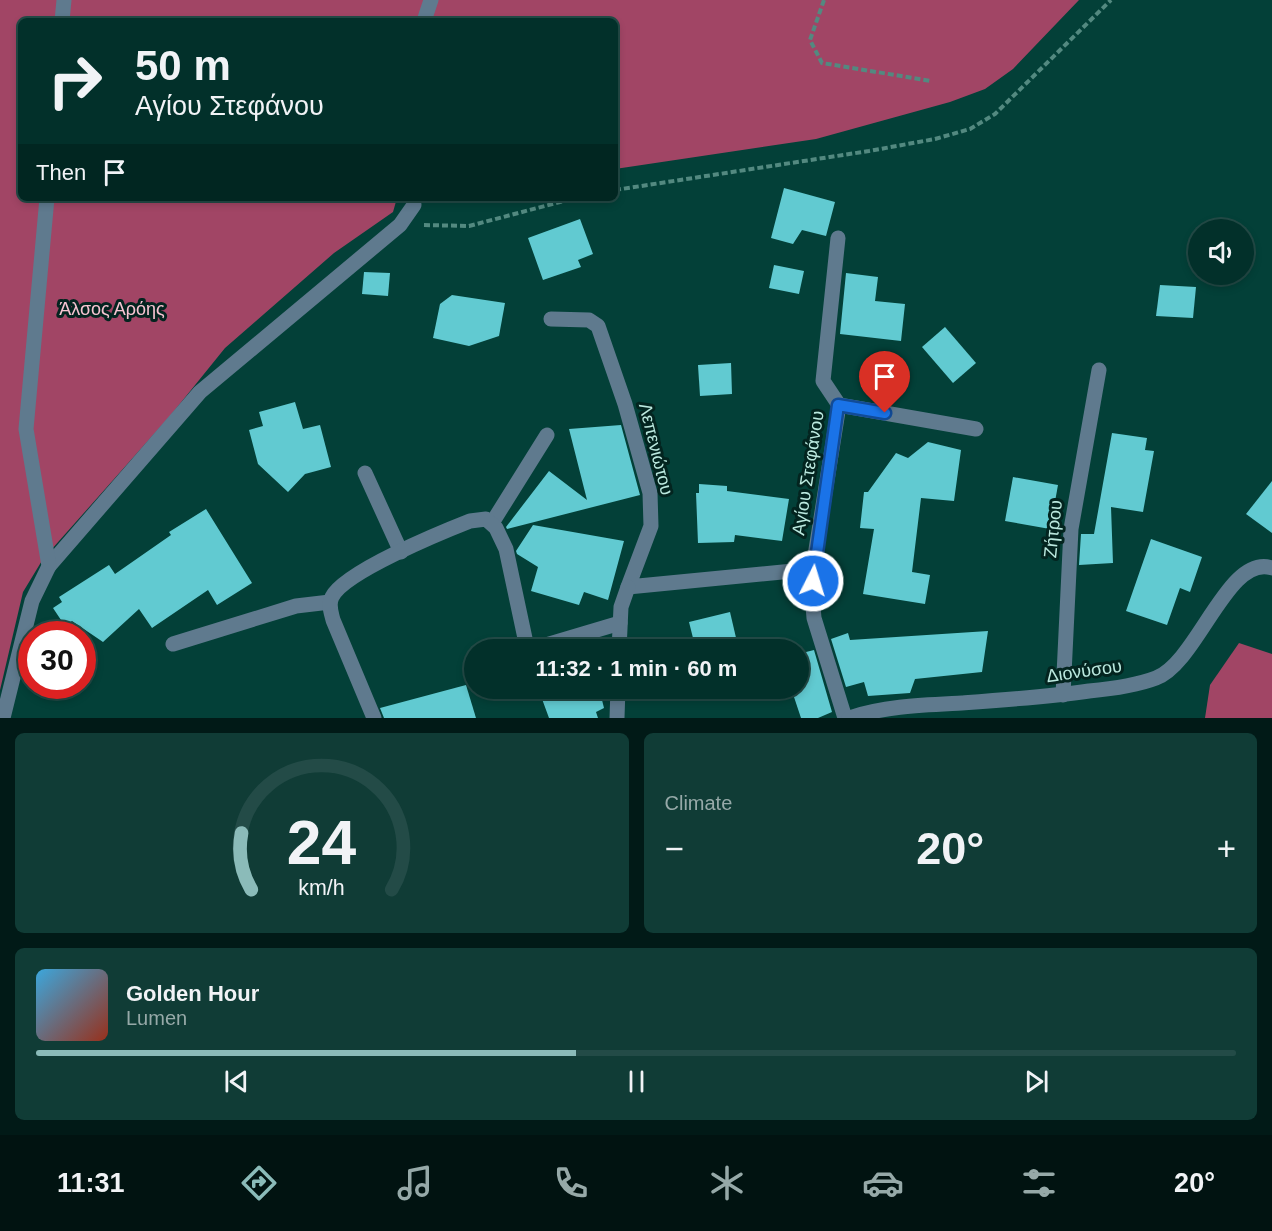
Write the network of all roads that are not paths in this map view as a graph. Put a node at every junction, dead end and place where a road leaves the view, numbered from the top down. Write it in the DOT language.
graph roads {
  1 [pos="64,0"];
  2 [pos="431,0"];
  3 [pos="62,18"];
  4 [pos="425,18"];
  5 [pos="46,201"];
  6 [pos="413,201"];
  7 [pos="838,238"];
  8 [pos="551,319"];
  9 [pos="1099,370"];
  10 [pos="838,405"];
  11 [pos="976,429"];
  12 [pos="547,435"];
  13 [pos="365,472"];
  14 [pos="492,523"];
  15 [pos="401,552"];
  16 [pos="49,566"];
  17 [pos="1272,568"];
  18 [pos="813,569"];
  19 [pos="628,587"];
  20 [pos="330,602"];
  21 [pos="620,623"];
  22 [pos="619,639"];
  23 [pos="173,644"];
  24 [pos="1063,695"];
  25 [pos="618,699"];
  26 [pos="3,718"];
  27 [pos="374,718"];
  28 [pos="617,718"];
  29 [pos="847,718"];
  1 -- 3 [label="street"];
  2 -- 4 [label="street"];
  5 -- 16 [label="street"];
  6 -- 16 [label="street"];
  7 -- 10 [label="street"];
  8 -- 19 [label="street, Λεπενιώτου"];
  9 -- 24 [label="street, Ζήτρου"];
  10 -- 11 [label="street, Αγίου Στεφάνου"];
  10 -- 18 [label="street, Αγίου Στεφάνου"];
  12 -- 14 [label="street"];
  13 -- 15 [label="street"];
  14 -- 15 [label="street"];
  14 -- 21 [label="street"];
  15 -- 20 [label="street"];
  16 -- 26 [label="street"];
  17 -- 24 [label="street, Διονύσου"];
  18 -- 19 [label="street"];
  18 -- 29 [label="street, Αγίου Στεφάνου"];
  19 -- 21 [label="street"];
  20 -- 23 [label="street"];
  20 -- 27 [label="street"];
  21 -- 22 [label="street"];
  24 -- 29 [label="street, Διονύσου"];
  25 -- 28 [label="street"];
}
